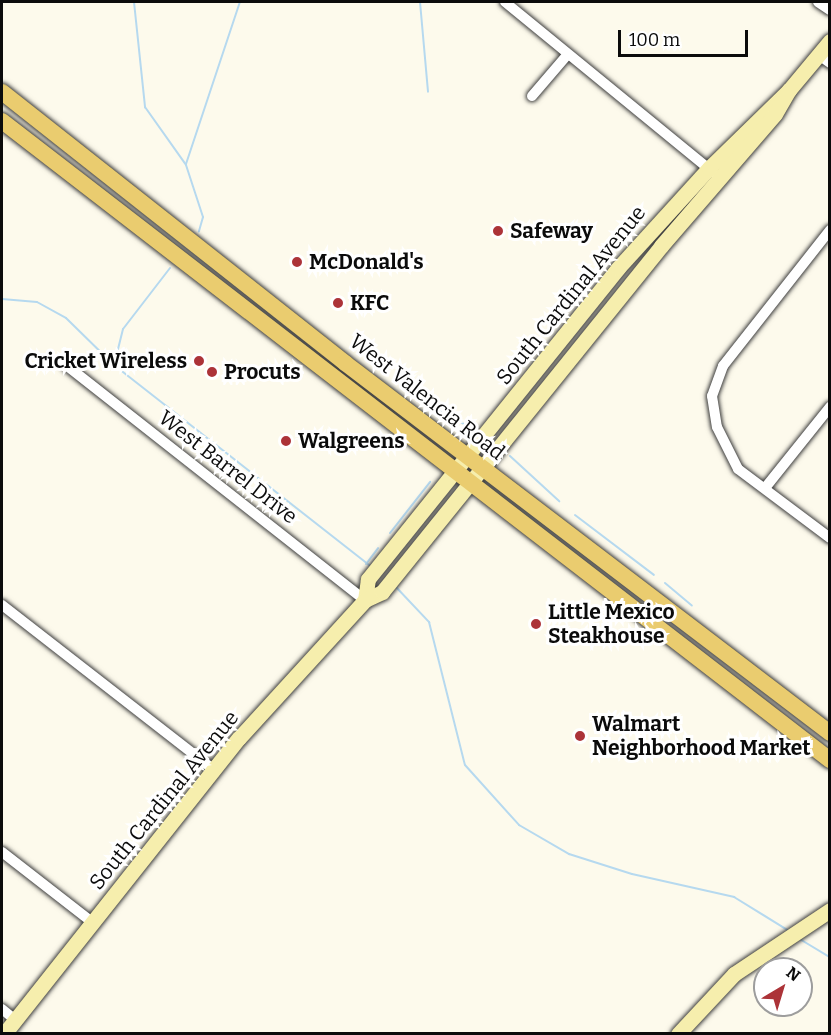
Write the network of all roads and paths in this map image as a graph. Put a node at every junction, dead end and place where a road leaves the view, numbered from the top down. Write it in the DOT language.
graph roads {
  1 [pos="505,2"];
  2 [pos="818,2"];
  3 [pos="830,10"];
  4 [pos="830,41"];
  5 [pos="568,54"];
  6 [pos="824,59"];
  7 [pos="2,92"];
  8 [pos="532,96"];
  9 [pos="2,121"];
  10 [pos="40,121"];
  11 [pos="25,139"];
  12 [pos="715,173"];
  13 [pos="830,230"];
  14 [pos="216,258"];
  15 [pos="203,277"];
  16 [pos="66,365"];
  17 [pos="830,406"];
  18 [pos="468,456"];
  19 [pos="483,468"];
  20 [pos="455,472"];
  21 [pos="469,485"];
  22 [pos="765,488"];
  23 [pos="830,538"];
  24 [pos="365,600"];
  25 [pos="2,605"];
  26 [pos="701,634"];
  27 [pos="685,649"];
  28 [pos="830,733"];
  29 [pos="830,760"];
  30 [pos="214,770"];
  31 [pos="2,852"];
  32 [pos="830,909"];
  33 [pos="92,922"];
  34 [pos="2,1009"];
  35 [pos="15,1020"];
  36 [pos="4,1034"];
  37 [pos="678,1034"];
  1 -- 5 [label="street"];
  2 -- 3 [label="street"];
  4 -- 6 [label="main road, South Cardinal Avenue"];
  5 -- 8 [label="street"];
  5 -- 12 [label="street"];
  6 -- 12 [label="main road, South Cardinal Avenue"];
  7 -- 10 [label="main road, West Valencia Road"];
  9 -- 11 [label="main road, West Valencia Road"];
  10 -- 11 [label="main road"];
  10 -- 14 [label="main road, West Valencia Road"];
  11 -- 15 [label="main road, West Valencia Road"];
  12 -- 18 [label="main road, South Cardinal Avenue"];
  12 -- 19 [label="main road, South Cardinal Avenue"];
  13 -- 22 [label="street"];
  14 -- 15 [label="main road"];
  14 -- 18 [label="main road, West Valencia Road"];
  15 -- 20 [label="main road, West Valencia Road"];
  16 -- 24 [label="street, West Barrel Drive"];
  17 -- 22 [label="street"];
  18 -- 19 [label="main road, West Valencia Road"];
  18 -- 20 [label="main road, South Cardinal Avenue"];
  19 -- 21 [label="main road, South Cardinal Avenue"];
  19 -- 26 [label="main road, West Valencia Road"];
  20 -- 21 [label="main road, West Valencia Road"];
  20 -- 24 [label="main road, South Cardinal Avenue"];
  21 -- 24 [label="main road, South Cardinal Avenue"];
  21 -- 27 [label="main road, West Valencia Road"];
  22 -- 23 [label="street"];
  24 -- 30 [label="main road, South Cardinal Avenue"];
  25 -- 30 [label="street"];
  26 -- 27 [label="main road"];
  26 -- 28 [label="main road, West Valencia Road"];
  27 -- 29 [label="main road, West Valencia Road"];
  30 -- 33 [label="main road, South Cardinal Avenue"];
  31 -- 33 [label="street"];
  32 -- 37 [label="main road"];
  33 -- 35 [label="main road, South Cardinal Avenue"];
  34 -- 35 [label="street"];
  35 -- 36 [label="main road, South Cardinal Avenue"];
}
